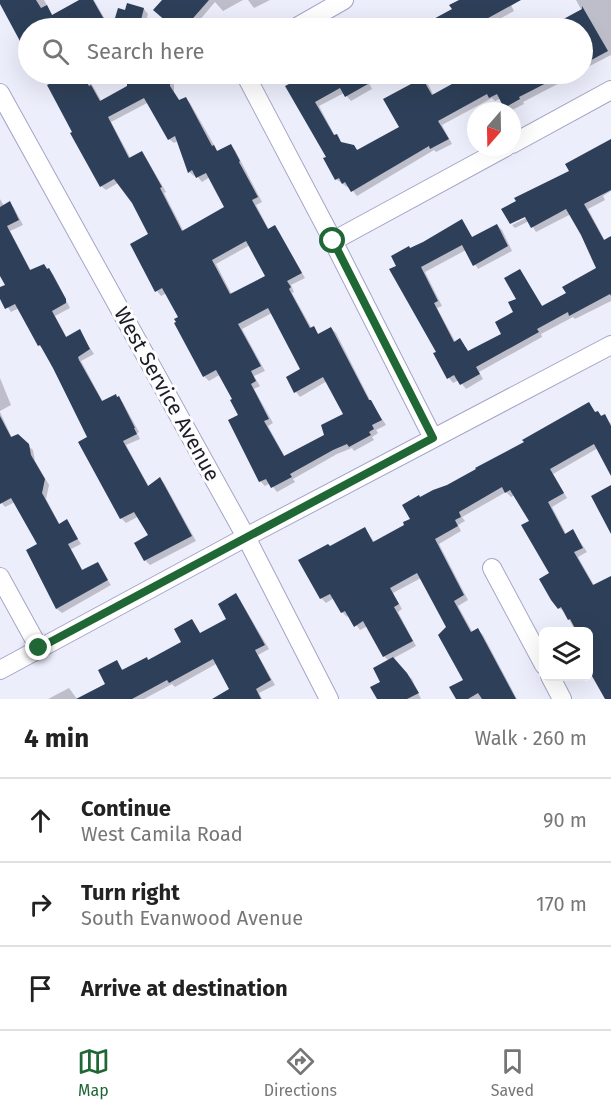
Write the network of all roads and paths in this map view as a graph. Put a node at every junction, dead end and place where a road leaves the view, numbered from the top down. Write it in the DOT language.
graph roads {
  1 [pos="344,0"];
  2 [pos="312,18"];
  3 [pos="250,84"];
  4 [pos="611,90"];
  5 [pos="0,93"];
  6 [pos="521,139"];
  7 [pos="489,156"];
  8 [pos="333,241"];
  9 [pos="611,345"];
  10 [pos="433,438"];
  11 [pos="246,537"];
  12 [pos="492,568"];
  13 [pos="0,577"];
  14 [pos="39,648"];
  15 [pos="539,657"];
  16 [pos="0,670"];
  17 [pos="553,681"];
  18 [pos="328,699"];
  19 [pos="562,699"];
  1 -- 2 [label="street"];
  3 -- 8 [label="street"];
  4 -- 6 [label="street"];
  5 -- 11 [label="street, West Service Avenue"];
  7 -- 8 [label="street"];
  8 -- 10 [label="street"];
  9 -- 10 [label="street"];
  10 -- 11 [label="street"];
  11 -- 14 [label="street"];
  11 -- 18 [label="street, West Service Avenue"];
  12 -- 15 [label="street"];
  13 -- 14 [label="street"];
  14 -- 16 [label="street"];
  17 -- 19 [label="street"];
}
